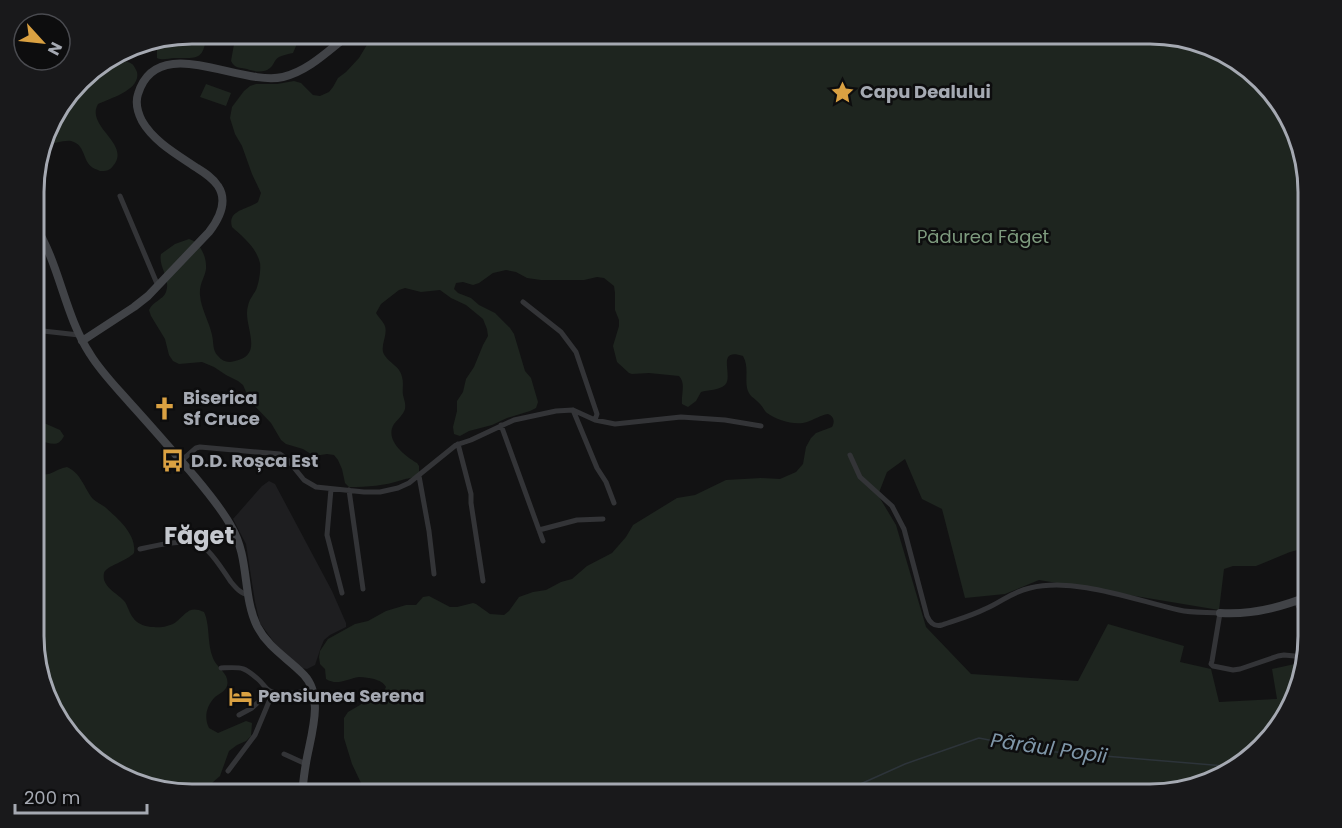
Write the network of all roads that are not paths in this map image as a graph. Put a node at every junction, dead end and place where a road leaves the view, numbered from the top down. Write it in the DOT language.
graph roads {
  1 [pos="337,44"];
  2 [pos="120,196"];
  3 [pos="44,242"];
  4 [pos="158,286"];
  5 [pos="523,302"];
  6 [pos="44,332"];
  7 [pos="81,338"];
  8 [pos="573,410"];
  9 [pos="595,420"];
  10 [pos="501,425"];
  11 [pos="761,426"];
  12 [pos="458,444"];
  13 [pos="849,455"];
  14 [pos="181,461"];
  15 [pos="419,476"];
  16 [pos="331,489"];
  17 [pos="349,490"];
  18 [pos="614,503"];
  19 [pos="603,519"];
  20 [pos="539,530"];
  21 [pos="543,541"];
  22 [pos="140,549"];
  23 [pos="434,574"];
  24 [pos="483,581"];
  25 [pos="363,590"];
  26 [pos="342,592"];
  27 [pos="249,595"];
  28 [pos="1296,601"];
  29 [pos="1298,605"];
  30 [pos="1220,613"];
  31 [pos="1297,656"];
  32 [pos="221,668"];
  33 [pos="312,690"];
  34 [pos="271,691"];
  35 [pos="239,715"];
  36 [pos="284,754"];
  37 [pos="306,764"];
  38 [pos="228,771"];
  39 [pos="303,784"];
  1 -- 4 [label="main road"];
  2 -- 4 [label="street"];
  3 -- 7 [label="main road"];
  4 -- 7 [label="main road"];
  5 -- 9 [label="street"];
  6 -- 7 [label="street"];
  7 -- 14 [label="main road"];
  8 -- 9 [label="street"];
  8 -- 10 [label="street"];
  8 -- 18 [label="street"];
  9 -- 11 [label="street"];
  10 -- 12 [label="street"];
  10 -- 20 [label="street"];
  12 -- 15 [label="street"];
  12 -- 24 [label="street"];
  13 -- 30 [label="street"];
  14 -- 16 [label="street"];
  14 -- 27 [label="main road"];
  15 -- 17 [label="street"];
  15 -- 23 [label="street"];
  16 -- 17 [label="street"];
  16 -- 26 [label="street"];
  17 -- 25 [label="street"];
  19 -- 20 [label="street"];
  20 -- 21 [label="street"];
  22 -- 27 [label="street"];
  27 -- 33 [label="main road"];
  28 -- 29 [label="street"];
  28 -- 30 [label="main road"];
  30 -- 31 [label="street"];
  32 -- 34 [label="street"];
  33 -- 34 [label="street"];
  33 -- 37 [label="main road"];
  34 -- 35 [label="street"];
  34 -- 38 [label="street"];
  36 -- 37 [label="street"];
  37 -- 39 [label="main road"];
}
